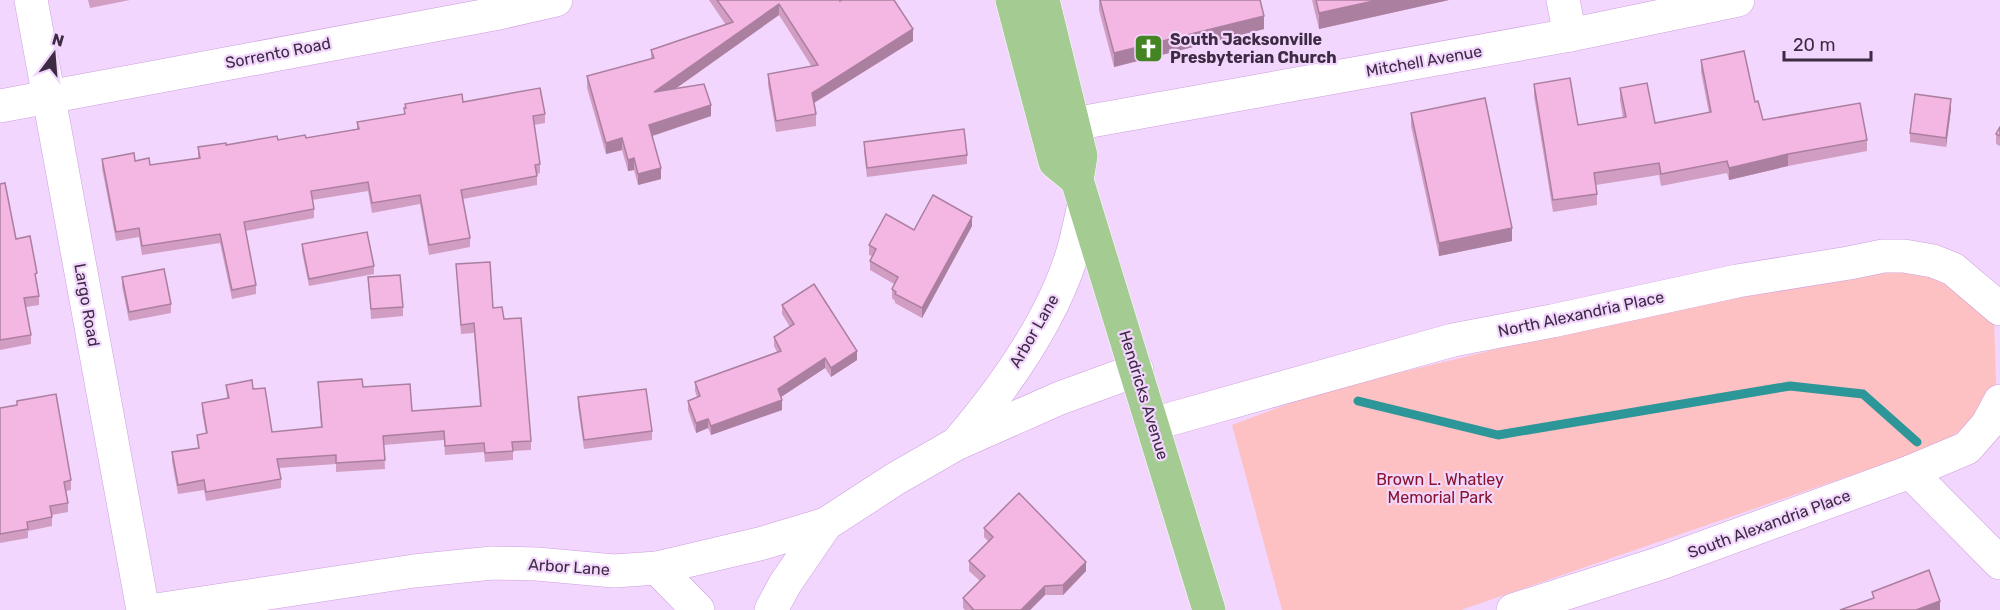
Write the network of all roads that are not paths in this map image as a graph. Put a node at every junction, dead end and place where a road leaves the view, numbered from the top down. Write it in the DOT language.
graph roads {
  1 [pos="31,0"];
  2 [pos="556,0"];
  3 [pos="1012,0"];
  4 [pos="1043,0"];
  5 [pos="1563,0"];
  6 [pos="1738,0"];
  7 [pos="1570,35"];
  8 [pos="49,97"];
  9 [pos="0,106"];
  10 [pos="1074,124"];
  11 [pos="1081,192"];
  12 [pos="2000,309"];
  13 [pos="1137,370"];
  14 [pos="2000,401"];
  15 [pos="1153,424"];
  16 [pos="956,444"];
  17 [pos="1910,472"];
  18 [pos="826,524"];
  19 [pos="2000,563"];
  20 [pos="657,568"];
  21 [pos="143,610"];
  22 [pos="156,610"];
  23 [pos="698,610"];
  24 [pos="771,610"];
  25 [pos="1209,610"];
  26 [pos="1513,610"];
  1 -- 8 [label="street, Largo Road"];
  2 -- 8 [label="street, Sorrento Road"];
  3 -- 11 [label="main road"];
  4 -- 10 [label="main road, Hendricks Avenue"];
  5 -- 7 [label="street"];
  6 -- 7 [label="street, Mitchell Avenue"];
  7 -- 10 [label="street, Mitchell Avenue"];
  8 -- 9 [label="street, Sorrento Road"];
  8 -- 21 [label="street, Largo Road"];
  10 -- 11 [label="main road, Hendricks Avenue"];
  11 -- 13 [label="main road, Hendricks Avenue"];
  11 -- 16 [label="street, Arbor Lane"];
  12 -- 15 [label="street, North Alexandria Place"];
  13 -- 15 [label="main road, Hendricks Avenue"];
  13 -- 16 [label="street, Arbor Lane"];
  14 -- 17 [label="street, South Alexandria Place"];
  15 -- 25 [label="main road, Hendricks Avenue"];
  16 -- 18 [label="street, Arbor Lane"];
  17 -- 19 [label="street"];
  17 -- 26 [label="street, South Alexandria Place"];
  18 -- 20 [label="street, Arbor Lane"];
  18 -- 24 [label="street"];
  20 -- 22 [label="street, Arbor Lane"];
  20 -- 23 [label="street"];
}
